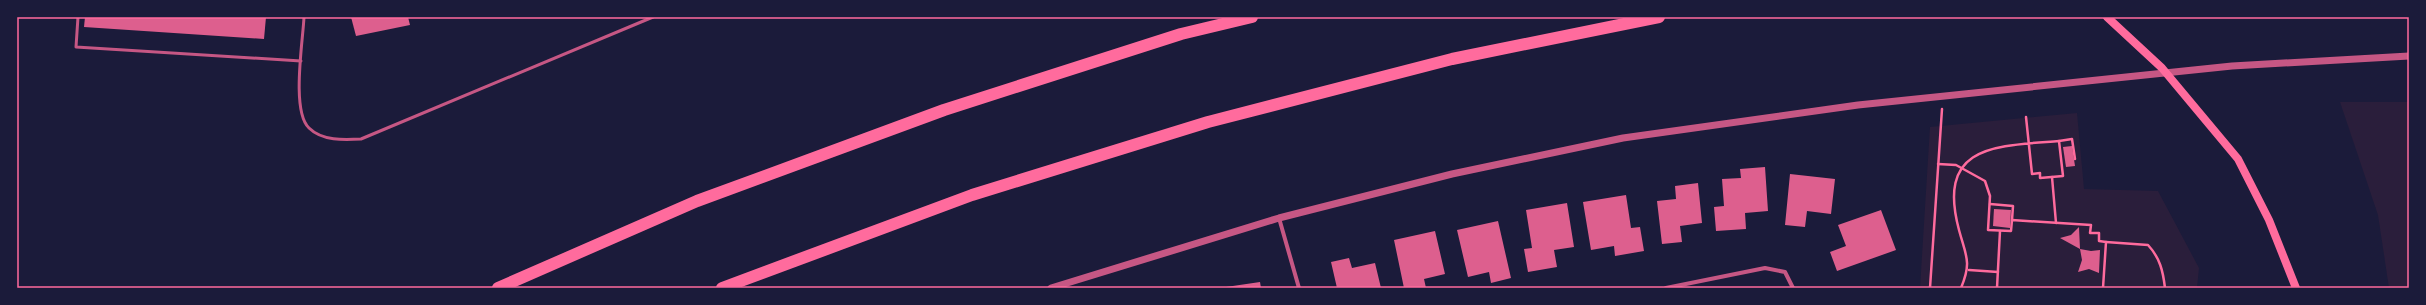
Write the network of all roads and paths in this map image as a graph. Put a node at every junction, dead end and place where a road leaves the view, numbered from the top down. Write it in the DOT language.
graph roads {
  1 [pos="78,17"];
  2 [pos="304,17"];
  3 [pos="653,17"];
  4 [pos="1252,17"];
  5 [pos="1659,17"];
  6 [pos="2108,17"];
  7 [pos="2409,56"];
  8 [pos="301,61"];
  9 [pos="1943,96"];
  10 [pos="2026,117"];
  11 [pos="2059,141"];
  12 [pos="2029,144"];
  13 [pos="2075,160"];
  14 [pos="1938,164"];
  15 [pos="1962,168"];
  16 [pos="2052,177"];
  17 [pos="1990,204"];
  18 [pos="1279,218"];
  19 [pos="2012,220"];
  20 [pos="2056,223"];
  21 [pos="2000,231"];
  22 [pos="2106,242"];
  23 [pos="1968,270"];
  24 [pos="1998,272"];
  25 [pos="498,288"];
  26 [pos="722,288"];
  27 [pos="1051,288"];
  28 [pos="1299,288"];
  29 [pos="1666,288"];
  30 [pos="1793,288"];
  31 [pos="1930,288"];
  32 [pos="1961,288"];
  33 [pos="1997,288"];
  34 [pos="2103,288"];
  35 [pos="2164,288"];
  36 [pos="2296,288"];
  1 -- 8 [label="lane"];
  2 -- 8 [label="lane"];
  3 -- 8 [label="lane"];
  4 -- 25 [label="highway"];
  5 -- 26 [label="highway"];
  6 -- 36 [label="main road"];
  7 -- 9 [label="street"];
  9 -- 14 [label="path"];
  9 -- 18 [label="street"];
  10 -- 12 [label="path"];
  11 -- 12 [label="path"];
  11 -- 13 [label="path"];
  11 -- 16 [label="path"];
  12 -- 15 [label="path"];
  12 -- 16 [label="path"];
  14 -- 15 [label="path"];
  14 -- 31 [label="path"];
  15 -- 17 [label="path"];
  15 -- 23 [label="path"];
  16 -- 20 [label="path"];
  17 -- 19 [label="path"];
  17 -- 21 [label="path"];
  18 -- 27 [label="street"];
  18 -- 28 [label="street"];
  19 -- 20 [label="path"];
  19 -- 21 [label="path"];
  20 -- 22 [label="path"];
  21 -- 24 [label="path"];
  22 -- 34 [label="path"];
  22 -- 35 [label="path"];
  23 -- 24 [label="path"];
  23 -- 32 [label="path"];
  24 -- 33 [label="path"];
  29 -- 30 [label="street"];
}
